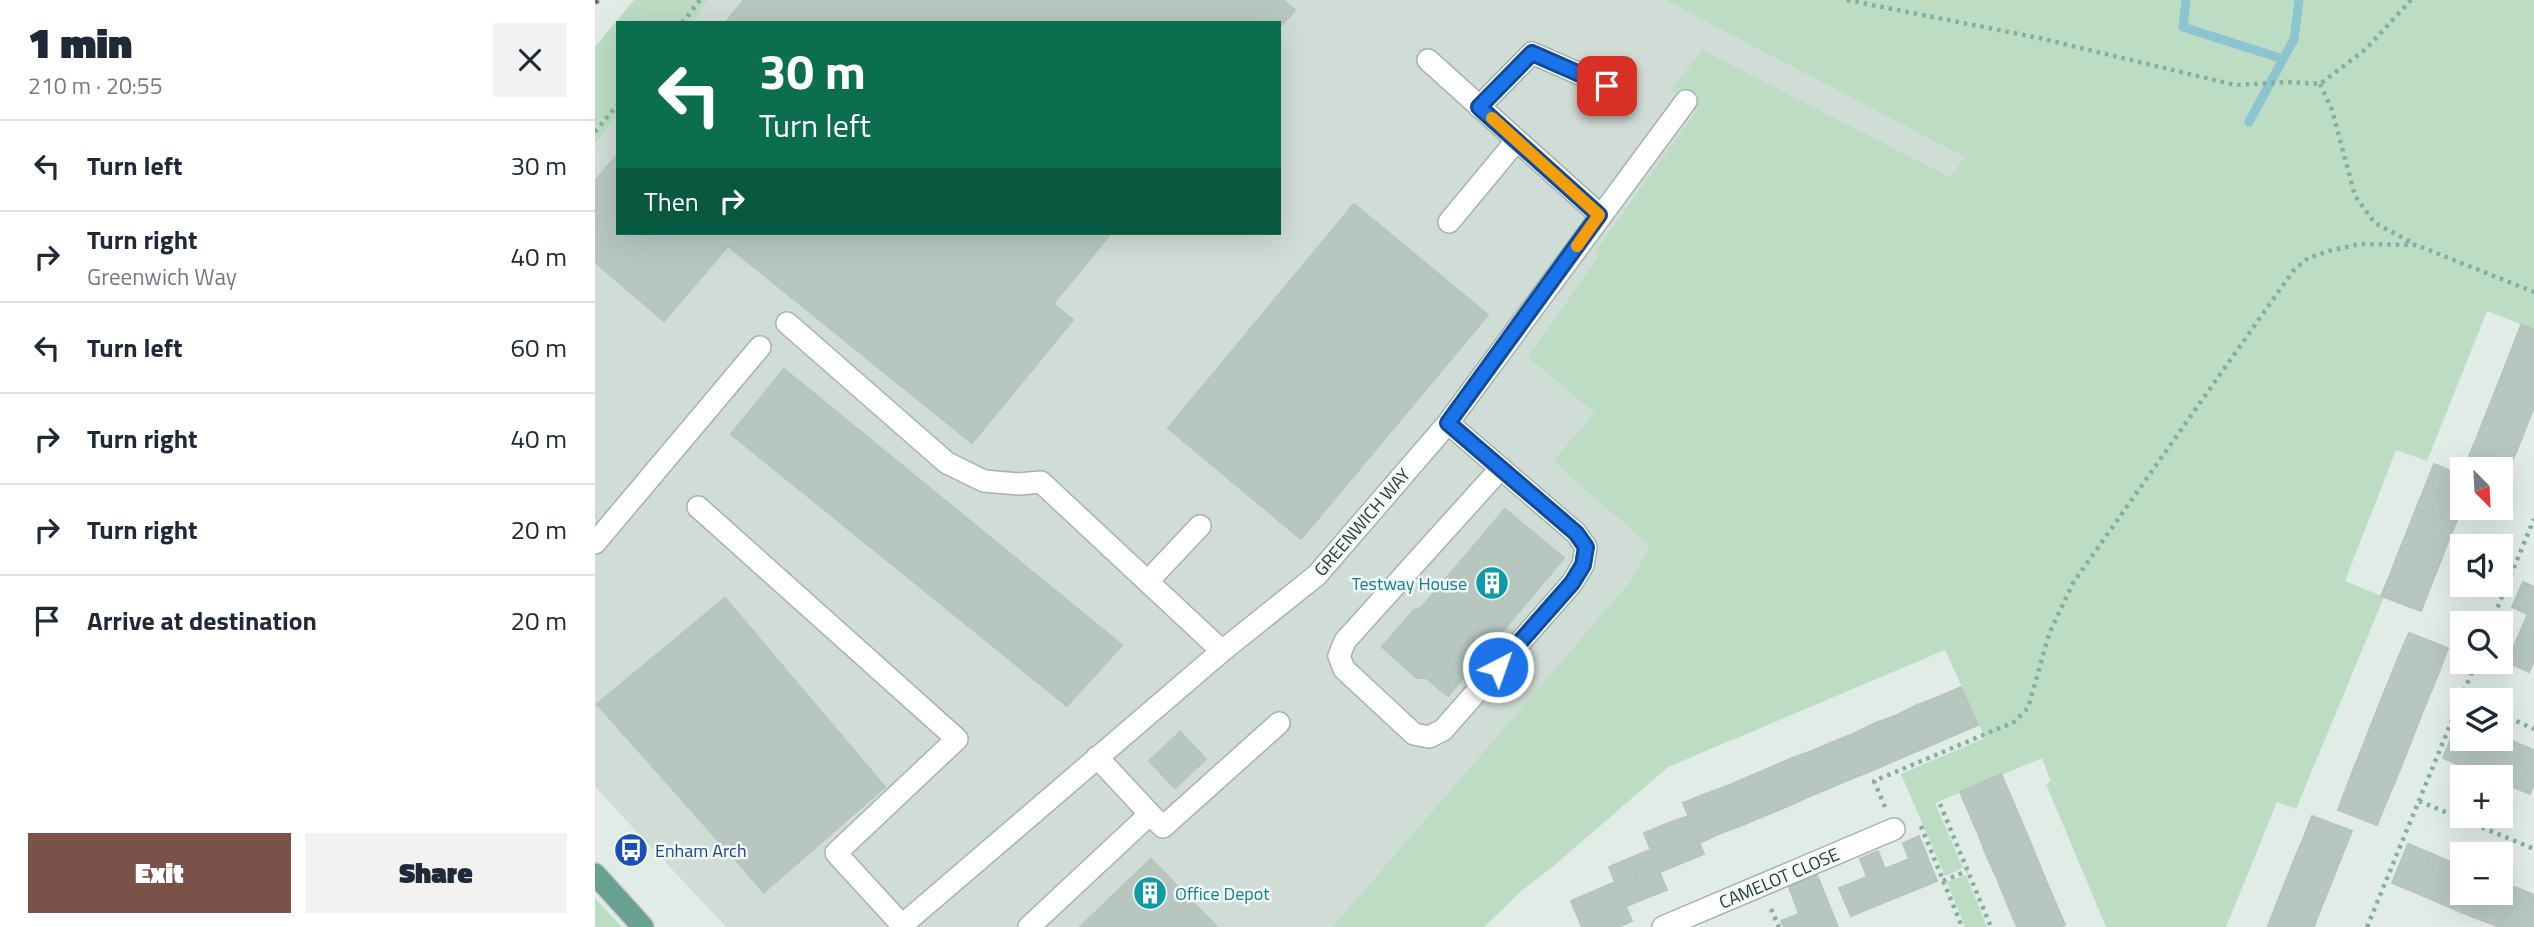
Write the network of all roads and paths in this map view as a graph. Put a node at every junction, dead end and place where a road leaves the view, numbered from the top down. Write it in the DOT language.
graph roads {
  1 [pos="700,0"];
  2 [pos="1847,0"];
  3 [pos="2411,0"];
  4 [pos="684,21"];
  5 [pos="1428,60"];
  6 [pos="2320,84"];
  7 [pos="1607,86"];
  8 [pos="1686,101"];
  9 [pos="616,106"];
  10 [pos="1479,107"];
  11 [pos="595,132"];
  12 [pos="1517,140"];
  13 [pos="1599,215"];
  14 [pos="1449,222"];
  15 [pos="2416,245"];
  16 [pos="2534,292"];
  17 [pos="787,323"];
  18 [pos="760,347"];
  19 [pos="1448,423"];
  20 [pos="1501,468"];
  21 [pos="698,507"];
  22 [pos="2534,519"];
  23 [pos="1200,526"];
  24 [pos="595,543"];
  25 [pos="1148,581"];
  26 [pos="2496,611"];
  27 [pos="1222,651"];
  28 [pos="2513,720"];
  29 [pos="1279,723"];
  30 [pos="2534,729"];
  31 [pos="2450,731"];
  32 [pos="1097,757"];
  33 [pos="2419,801"];
  34 [pos="1940,804"];
  35 [pos="1150,814"];
  36 [pos="1893,830"];
  37 [pos="2534,849"];
  38 [pos="1967,871"];
  39 [pos="595,874"];
  40 [pos="1943,881"];
  41 [pos="902,926"];
  42 [pos="643,927"];
  43 [pos="1029,927"];
  44 [pos="1664,927"];
  45 [pos="1962,927"];
  46 [pos="1991,927"];
  47 [pos="2367,927"];
  1 -- 4 [label="path"];
  2 -- 6 [label="path"];
  3 -- 6 [label="path"];
  5 -- 10 [label="street"];
  6 -- 15 [label="path"];
  7 -- 10 [label="street"];
  8 -- 13 [label="street, GREENWICH WAY"];
  9 -- 11 [label="path"];
  10 -- 12 [label="street"];
  12 -- 13 [label="street"];
  12 -- 14 [label="street"];
  13 -- 19 [label="street, GREENWICH WAY"];
  15 -- 16 [label="path"];
  15 -- 36 [label="path"];
  17 -- 25 [label="street"];
  18 -- 24 [label="street"];
  19 -- 20 [label="street"];
  19 -- 27 [label="street, GREENWICH WAY"];
  20 -- 20 [label="street"];
  21 -- 41 [label="street"];
  22 -- 26 [label="path"];
  23 -- 25 [label="street"];
  25 -- 27 [label="street"];
  27 -- 32 [label="street, GREENWICH WAY"];
  28 -- 30 [label="path"];
  29 -- 35 [label="street"];
  31 -- 33 [label="path"];
  32 -- 35 [label="street"];
  32 -- 41 [label="street, GREENWICH WAY"];
  33 -- 37 [label="path"];
  33 -- 47 [label="path"];
  34 -- 38 [label="path"];
  35 -- 43 [label="street"];
  36 -- 40 [label="path"];
  36 -- 44 [label="street, CAMELOT CLOSE"];
  38 -- 40 [label="path"];
  38 -- 46 [label="path"];
  39 -- 42 [label="main road"];
  40 -- 45 [label="path"];
}
